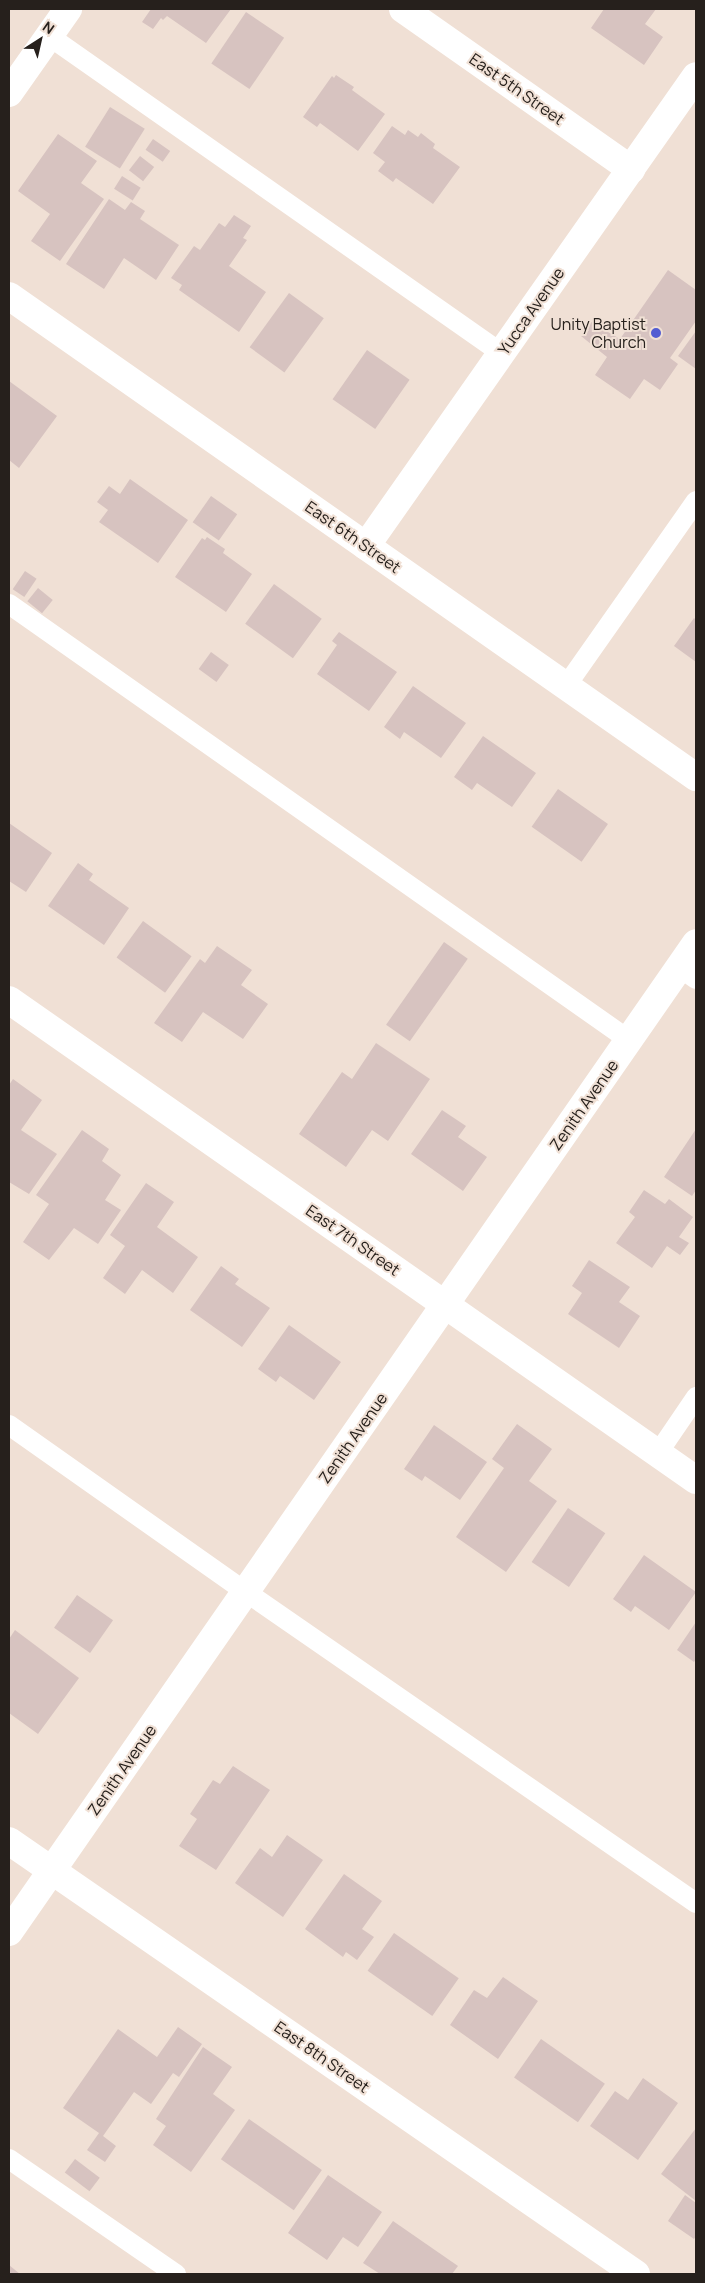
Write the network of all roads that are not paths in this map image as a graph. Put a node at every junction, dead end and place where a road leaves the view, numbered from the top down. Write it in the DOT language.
graph roads {
  1 [pos="68,9"];
  2 [pos="403,9"];
  3 [pos="49,36"];
  4 [pos="696,76"];
  5 [pos="9,93"];
  6 [pos="631,169"];
  7 [pos="9,296"];
  8 [pos="501,353"];
  9 [pos="696,501"];
  10 [pos="366,546"];
  11 [pos="9,604"];
  12 [pos="566,686"];
  13 [pos="696,777"];
  14 [pos="696,942"];
  15 [pos="688,973"];
  16 [pos="9,1000"];
  17 [pos="628,1040"];
  18 [pos="446,1305"];
  19 [pos="696,1397"];
  20 [pos="9,1425"];
  21 [pos="658,1453"];
  22 [pos="696,1480"];
  23 [pos="246,1592"];
  24 [pos="9,1840"];
  25 [pos="52,1871"];
  26 [pos="696,1903"];
  27 [pos="9,1932"];
  28 [pos="9,2159"];
  29 [pos="176,2274"];
  30 [pos="636,2274"];
  1 -- 3 [label="street"];
  2 -- 6 [label="street, East 5th Street"];
  3 -- 5 [label="street"];
  3 -- 8 [label="lane"];
  4 -- 6 [label="street, Yucca Avenue"];
  6 -- 8 [label="street, Yucca Avenue"];
  7 -- 10 [label="street, East 6th Street"];
  8 -- 10 [label="street, Yucca Avenue"];
  9 -- 12 [label="lane"];
  10 -- 12 [label="street, East 6th Street"];
  11 -- 17 [label="lane"];
  12 -- 13 [label="street, East 6th Street"];
  14 -- 15 [label="street, Zenith Avenue"];
  15 -- 17 [label="street, Zenith Avenue"];
  16 -- 18 [label="street, East 7th Street"];
  17 -- 18 [label="street, Zenith Avenue"];
  18 -- 21 [label="street, East 7th Street"];
  18 -- 23 [label="street, Zenith Avenue"];
  19 -- 21 [label="lane"];
  20 -- 23 [label="lane"];
  21 -- 22 [label="street, East 7th Street"];
  23 -- 25 [label="street, Zenith Avenue"];
  23 -- 26 [label="lane"];
  24 -- 25 [label="street, East 8th Street"];
  25 -- 27 [label="street, Zenith Avenue"];
  25 -- 30 [label="street, East 8th Street"];
  28 -- 29 [label="lane"];
}
